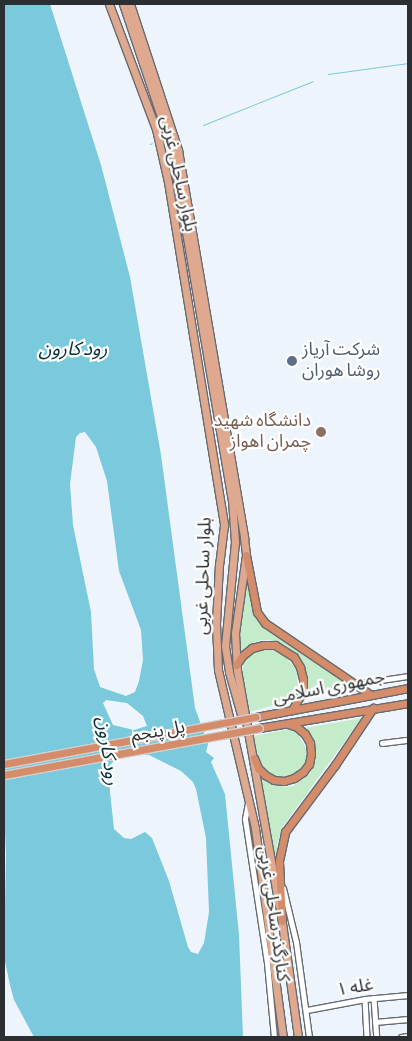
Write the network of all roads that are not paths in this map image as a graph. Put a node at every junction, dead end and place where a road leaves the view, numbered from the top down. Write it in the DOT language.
graph roads {
  1 [pos="109,4"];
  2 [pos="123,4"];
  3 [pos="130,4"];
  4 [pos="246,555"];
  5 [pos="236,665"];
  6 [pos="408,676"];
  7 [pos="354,684"];
  8 [pos="408,688"];
  9 [pos="371,695"];
  10 [pos="408,703"];
  11 [pos="372,708"];
  12 [pos="292,710"];
  13 [pos="256,717"];
  14 [pos="287,724"];
  15 [pos="259,728"];
  16 [pos="408,740"];
  17 [pos="251,742"];
  18 [pos="382,743"];
  19 [pos="254,758"];
  20 [pos="4,764"];
  21 [pos="4,776"];
  22 [pos="248,795"];
  23 [pos="280,870"];
  24 [pos="282,921"];
  25 [pos="293,993"];
  26 [pos="408,995"];
  27 [pos="278,997"];
  28 [pos="374,998"];
  29 [pos="365,999"];
  30 [pos="307,1010"];
  31 [pos="408,1019"];
  32 [pos="375,1022"];
  33 [pos="297,1035"];
  34 [pos="283,1036"];
  35 [pos="408,1036"];
  36 [pos="274,1037"];
  37 [pos="309,1037"];
  38 [pos="367,1037"];
  39 [pos="377,1037"];
  40 [pos="401,1037"];
  1 -- 22 [label="main road, بلوار ساحلی غربی"];
  2 -- 17 [label="main road, بلوار ساحلی غربی"];
  3 -- 4 [label="main road, بلوار ساحلی غربی"];
  4 -- 5 [label="main road, بلوار ساحلی غربی"];
  4 -- 7 [label="highway"];
  5 -- 12 [label="highway"];
  5 -- 17 [label="main road, بلوار ساحلی غربی"];
  6 -- 7 [label="street"];
  7 -- 9 [label="highway"];
  8 -- 9 [label="highway, جمهوری اسلامی"];
  9 -- 12 [label="highway, جمهوری اسلامی"];
  10 -- 11 [label="highway, جمهوری اسلامی"];
  11 -- 14 [label="highway, جمهوری اسلامی"];
  11 -- 23 [label="highway"];
  12 -- 13 [label="highway, جمهوری اسلامی"];
  13 -- 20 [label="highway, پل پنجم, bridge"];
  14 -- 15 [label="highway, جمهوری اسلامی"];
  14 -- 19 [label="highway"];
  15 -- 21 [label="highway, پل پنجم, bridge"];
  16 -- 18 [label="street"];
  17 -- 19 [label="main road, بلوار ساحلی غربی"];
  19 -- 24 [label="main road, بلوار ساحلی غربی"];
  22 -- 27 [label="main road, بلوار ساحلی غربی"];
  22 -- 36 [label="street, کنارگذر ساحلی غربی"];
  23 -- 24 [label="highway"];
  23 -- 30 [label="street, کنارگذر ساحلی غربی"];
  24 -- 25 [label="main road, بلوار ساحلی غربی"];
  25 -- 27 [label="main road"];
  25 -- 33 [label="main road, بلوار ساحلی غربی"];
  26 -- 28 [label="street, غله ۱"];
  27 -- 34 [label="main road, بلوار ساحلی غربی"];
  28 -- 29 [label="street, غله ۱"];
  28 -- 32 [label="street"];
  29 -- 30 [label="street, غله ۱"];
  29 -- 38 [label="street"];
  30 -- 37 [label="street, کنارگذر ساحلی غربی"];
  31 -- 32 [label="street"];
  32 -- 39 [label="street"];
  33 -- 34 [label="main road"];
  35 -- 40 [label="street"];
}
